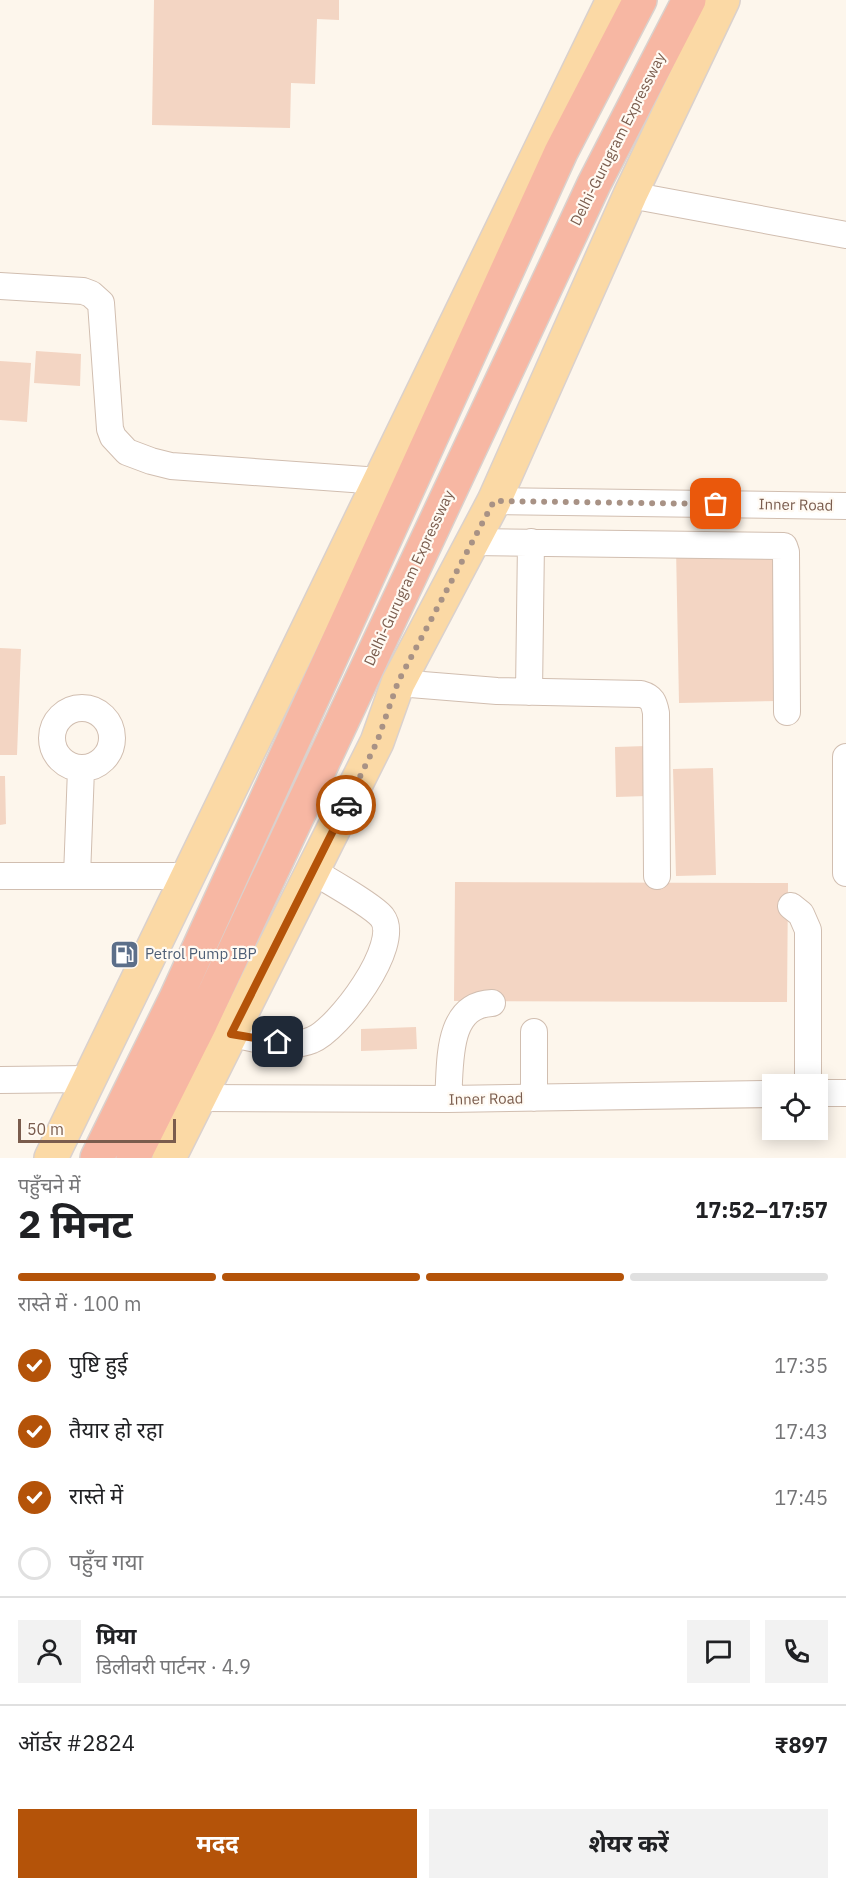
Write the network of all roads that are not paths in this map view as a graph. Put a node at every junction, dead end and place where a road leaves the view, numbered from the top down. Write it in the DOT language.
graph roads {
  1 [pos="613,0"];
  2 [pos="640,0"];
  3 [pos="689,0"];
  4 [pos="723,0"];
  5 [pos="630,195"];
  6 [pos="846,235"];
  7 [pos="0,286"];
  8 [pos="380,481"];
  9 [pos="494,501"];
  10 [pos="783,505"];
  11 [pos="846,506"];
  12 [pos="471,542"];
  13 [pos="531,542"];
  14 [pos="784,546"];
  15 [pos="398,682"];
  16 [pos="529,692"];
  17 [pos="787,712"];
  18 [pos="846,757"];
  19 [pos="81,769"];
  20 [pos="314,872"];
  21 [pos="846,873"];
  22 [pos="0,876"];
  23 [pos="77,876"];
  24 [pos="188,876"];
  25 [pos="657,876"];
  26 [pos="791,906"];
  27 [pos="492,1004"];
  28 [pos="534,1032"];
  29 [pos="231,1034"];
  30 [pos="808,1074"];
  31 [pos="90,1079"];
  32 [pos="0,1080"];
  33 [pos="828,1093"];
  34 [pos="846,1093"];
  35 [pos="762,1094"];
  36 [pos="199,1098"];
  37 [pos="534,1098"];
  38 [pos="448,1100"];
  39 [pos="51,1158"];
  40 [pos="97,1158"];
  41 [pos="133,1158"];
  42 [pos="170,1158"];
  1 -- 8 [label="main road"];
  2 -- 40 [label="highway"];
  3 -- 41 [label="highway, Delhi-Gurugram Expressway"];
  4 -- 5 [label="main road"];
  5 -- 6 [label="street"];
  5 -- 9 [label="main road"];
  7 -- 8 [label="street"];
  8 -- 24 [label="main road"];
  9 -- 10 [label="street, Inner Road"];
  9 -- 12 [label="main road"];
  10 -- 11 [label="street, Inner Road"];
  10 -- 14 [label="street"];
  12 -- 13 [label="street"];
  12 -- 15 [label="main road"];
  13 -- 14 [label="street"];
  13 -- 16 [label="street"];
  14 -- 17 [label="street"];
  15 -- 16 [label="street"];
  15 -- 20 [label="main road"];
  16 -- 25 [label="street"];
  18 -- 21 [label="street"];
  19 -- 23 [label="street"];
  20 -- 29 [label="main road"];
  20 -- 29 [label="street"];
  22 -- 23 [label="street"];
  23 -- 24 [label="street"];
  24 -- 31 [label="main road"];
  26 -- 30 [label="street"];
  27 -- 38 [label="street"];
  28 -- 37 [label="street"];
  29 -- 36 [label="main road"];
  31 -- 32 [label="street"];
  31 -- 39 [label="main road"];
  33 -- 34 [label="street"];
  35 -- 37 [label="street, Inner Road"];
  36 -- 38 [label="street, Inner Road"];
  36 -- 42 [label="main road"];
  37 -- 38 [label="street, Inner Road"];
}
